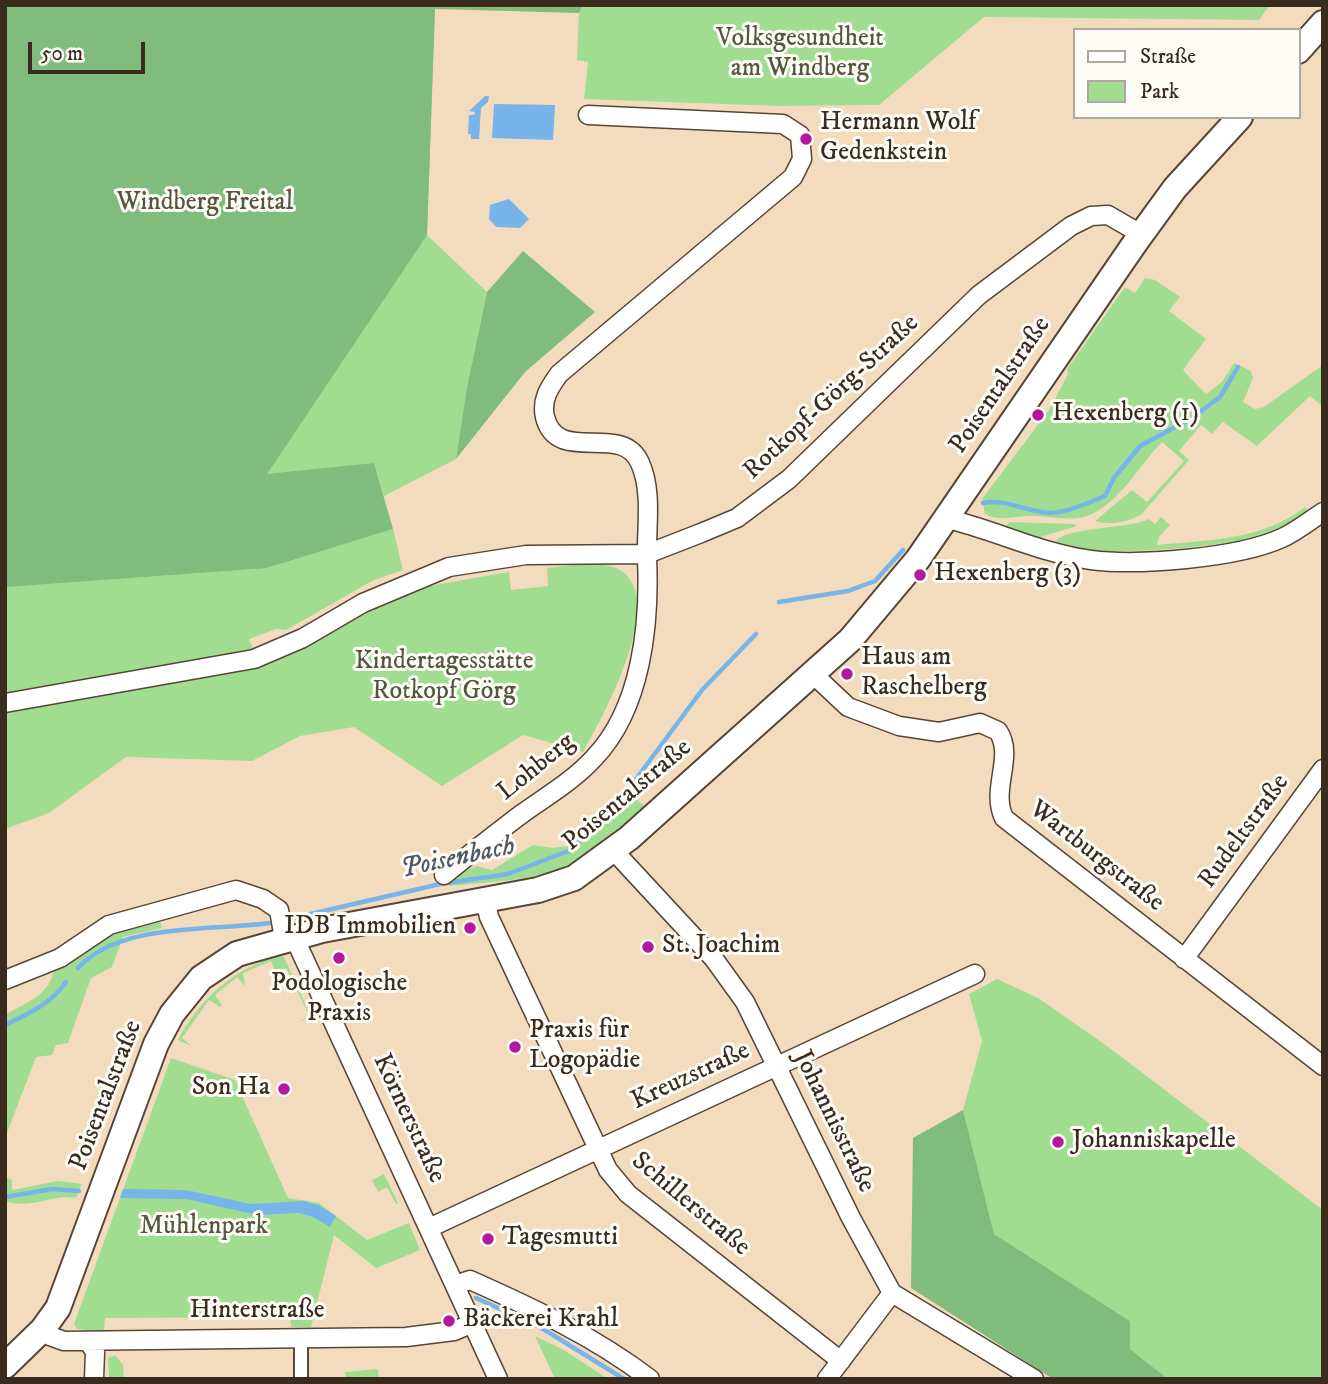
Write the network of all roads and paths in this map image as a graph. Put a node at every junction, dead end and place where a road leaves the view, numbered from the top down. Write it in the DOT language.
graph roads {
  1 [pos="1323,23"];
  2 [pos="1300,49"];
  3 [pos="588,115"];
  4 [pos="1238,119"];
  5 [pos="1141,234"];
  6 [pos="1323,512"];
  7 [pos="948,515"];
  8 [pos="647,554"];
  9 [pos="814,675"];
  10 [pos="5,703"];
  11 [pos="1323,769"];
  12 [pos="614,851"];
  13 [pos="444,875"];
  14 [pos="485,900"];
  15 [pos="285,929"];
  16 [pos="1184,959"];
  17 [pos="975,974"];
  18 [pos="5,980"];
  19 [pos="1323,1066"];
  20 [pos="776,1067"];
  21 [pos="597,1149"];
  22 [pos="429,1228"];
  23 [pos="455,1285"];
  24 [pos="892,1293"];
  25 [pos="473,1323"];
  26 [pos="43,1329"];
  27 [pos="301,1339"];
  28 [pos="88,1341"];
  29 [pos="8,1358"];
  30 [pos="841,1361"];
  31 [pos="94,1379"];
  32 [pos="301,1379"];
  33 [pos="498,1379"];
  34 [pos="650,1379"];
  35 [pos="827,1379"];
  36 [pos="1034,1379"];
  1 -- 2 [label="main road"];
  3 -- 8 [label="street, Lohberg"];
  4 -- 5 [label="main road, Poisentalstraße"];
  5 -- 7 [label="main road, Poisentalstraße"];
  5 -- 8 [label="street, Rotkopf-Görg-Straße"];
  6 -- 7 [label="street"];
  7 -- 9 [label="main road, Poisentalstraße"];
  8 -- 10 [label="street, Rotkopf-Görg-Straße"];
  8 -- 13 [label="street, Lohberg"];
  9 -- 12 [label="main road, Poisentalstraße"];
  9 -- 16 [label="street, Wartburgstraße"];
  11 -- 16 [label="street, Rudeltstraße"];
  12 -- 14 [label="main road, Poisentalstraße"];
  12 -- 20 [label="street, Johannisstraße"];
  14 -- 15 [label="main road, Poisentalstraße"];
  14 -- 21 [label="street, Schillerstraße"];
  15 -- 18 [label="street"];
  15 -- 22 [label="street, Körnerstraße"];
  15 -- 26 [label="main road, Poisentalstraße"];
  16 -- 19 [label="street, Wartburgstraße"];
  17 -- 20 [label="street, Kreuzstraße"];
  20 -- 21 [label="street, Kreuzstraße"];
  20 -- 24 [label="street, Johannisstraße"];
  21 -- 22 [label="street, Kreuzstraße"];
  21 -- 30 [label="street, Schillerstraße"];
  22 -- 23 [label="street, Körnerstraße"];
  23 -- 25 [label="street, Körnerstraße"];
  23 -- 34 [label="street"];
  24 -- 30 [label="street"];
  24 -- 36 [label="street"];
  25 -- 27 [label="street, Hinterstraße"];
  25 -- 33 [label="street, Körnerstraße"];
  26 -- 28 [label="street, Hinterstraße"];
  26 -- 29 [label="main road, Poisentalstraße"];
  27 -- 28 [label="street, Hinterstraße"];
  27 -- 32 [label="street"];
  28 -- 31 [label="street"];
  30 -- 35 [label="street"];
}
